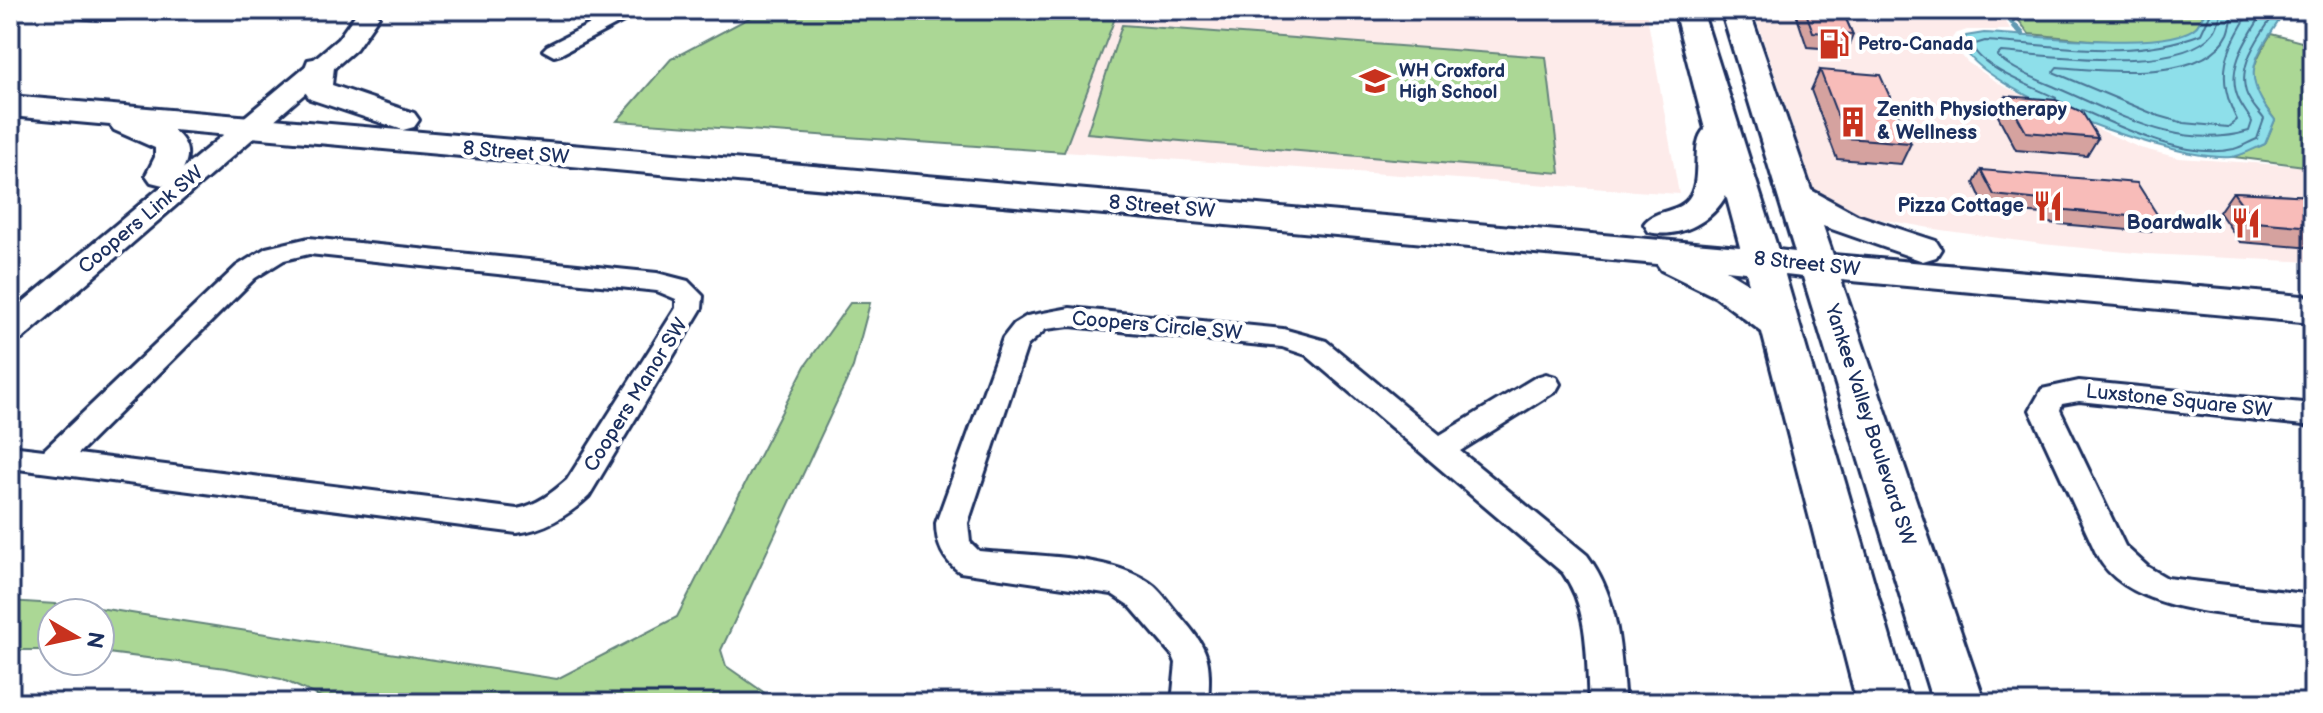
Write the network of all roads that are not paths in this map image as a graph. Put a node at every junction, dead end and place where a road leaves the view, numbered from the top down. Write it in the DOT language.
graph roads {
  1 [pos="74,10"];
  2 [pos="135,10"];
  3 [pos="634,10"];
  4 [pos="1688,10"];
  5 [pos="1735,10"];
  6 [pos="370,13"];
  7 [pos="554,50"];
  8 [pos="319,67"];
  9 [pos="10,83"];
  10 [pos="10,106"];
  11 [pos="1716,112"];
  12 [pos="98,114"];
  13 [pos="247,117"];
  14 [pos="403,120"];
  15 [pos="163,175"];
  16 [pos="1795,196"];
  17 [pos="1662,224"];
  18 [pos="1758,246"];
  19 [pos="1629,247"];
  20 [pos="1813,252"];
  21 [pos="1920,262"];
  22 [pos="2313,284"];
  23 [pos="10,303"];
  24 [pos="2313,310"];
  25 [pos="1778,325"];
  26 [pos="10,331"];
  27 [pos="1842,339"];
  28 [pos="1546,384"];
  29 [pos="2313,415"];
  30 [pos="1439,450"];
  31 [pos="10,457"];
  32 [pos="51,462"];
  33 [pos="2313,609"];
  34 [pos="1190,703"];
  35 [pos="1607,703"];
  36 [pos="1883,703"];
  37 [pos="1959,703"];
  1 -- 2 [label="street"];
  3 -- 7 [label="street"];
  4 -- 11 [label="main road"];
  5 -- 16 [label="main road, Yankee Valley Boulevard SW"];
  6 -- 8 [label="street"];
  6 -- 13 [label="street"];
  8 -- 13 [label="street"];
  8 -- 14 [label="main road"];
  9 -- 13 [label="main road, 8 Street SW"];
  10 -- 12 [label="main road, 8 Street SW"];
  11 -- 17 [label="main road"];
  11 -- 18 [label="main road"];
  12 -- 13 [label="main road, 8 Street SW"];
  12 -- 15 [label="main road"];
  13 -- 14 [label="main road, 8 Street SW"];
  13 -- 15 [label="street, Coopers Link SW"];
  13 -- 19 [label="main road, 8 Street SW"];
  13 -- 26 [label="street, Coopers Link SW"];
  14 -- 17 [label="main road, 8 Street SW"];
  15 -- 23 [label="street, Coopers Link SW"];
  16 -- 20 [label="main road, Yankee Valley Boulevard SW"];
  16 -- 21 [label="main road"];
  17 -- 18 [label="main road, 8 Street SW"];
  18 -- 19 [label="main road, 8 Street SW"];
  18 -- 20 [label="main road, 8 Street SW"];
  18 -- 25 [label="main road"];
  19 -- 25 [label="main road"];
  20 -- 21 [label="main road, 8 Street SW"];
  20 -- 27 [label="main road, Yankee Valley Boulevard SW"];
  21 -- 22 [label="main road, 8 Street SW"];
  21 -- 24 [label="main road, 8 Street SW"];
  21 -- 27 [label="main road"];
  25 -- 36 [label="main road"];
  27 -- 37 [label="main road, Yankee Valley Boulevard SW"];
  28 -- 30 [label="street"];
  29 -- 33 [label="street, Luxstone Square SW"];
  30 -- 34 [label="street, Coopers Circle SW"];
  30 -- 35 [label="street, Coopers Circle SW"];
  31 -- 32 [label="street, Coopers Manor SW"];
  32 -- 32 [label="street, Coopers Manor SW"];
}
